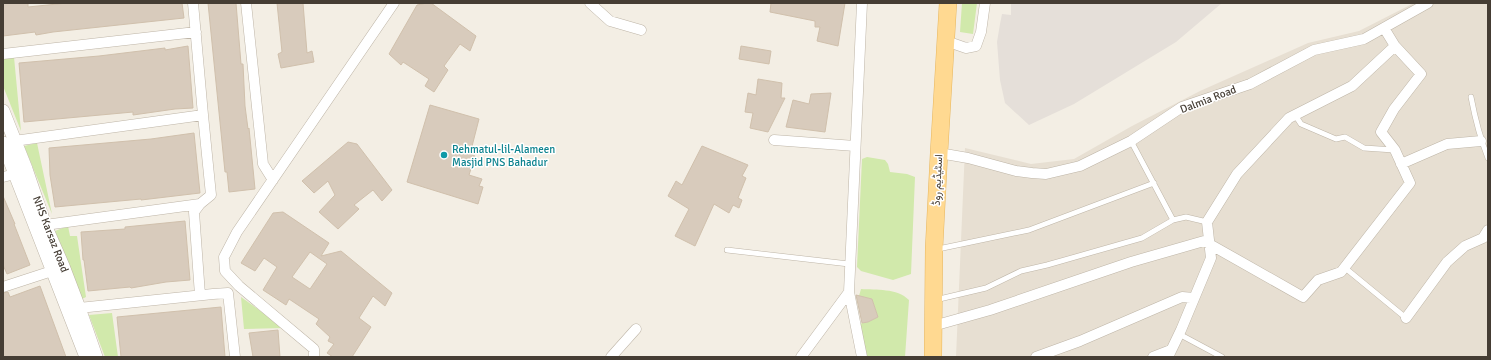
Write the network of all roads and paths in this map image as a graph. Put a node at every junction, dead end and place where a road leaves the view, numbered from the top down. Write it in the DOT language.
graph roads {
  1 [pos="193,3"];
  2 [pos="246,3"];
  3 [pos="394,3"];
  4 [pos="590,3"];
  5 [pos="862,3"];
  6 [pos="937,3"];
  7 [pos="948,3"];
  8 [pos="985,3"];
  9 [pos="1428,3"];
  10 [pos="1384,28"];
  11 [pos="642,30"];
  12 [pos="196,32"];
  13 [pos="946,41"];
  14 [pos="1395,46"];
  15 [pos="3,54"];
  16 [pos="1471,97"];
  17 [pos="3,111"];
  18 [pos="202,115"];
  19 [pos="1295,115"];
  20 [pos="774,140"];
  21 [pos="1131,140"];
  22 [pos="1481,141"];
  23 [pos="9,142"];
  24 [pos="855,146"];
  25 [pos="1395,150"];
  26 [pos="938,153"];
  27 [pos="1488,158"];
  28 [pos="1401,164"];
  29 [pos="9,175"];
  30 [pos="273,180"];
  31 [pos="1154,183"];
  32 [pos="28,191"];
  33 [pos="200,204"];
  34 [pos="1173,220"];
  35 [pos="1207,222"];
  36 [pos="45,225"];
  37 [pos="1488,230"];
  38 [pos="1210,244"];
  39 [pos="934,249"];
  40 [pos="726,250"];
  41 [pos="850,264"];
  42 [pos="1344,267"];
  43 [pos="52,271"];
  44 [pos="3,287"];
  45 [pos="849,292"];
  46 [pos="200,295"];
  47 [pos="1194,298"];
  48 [pos="933,300"];
  49 [pos="80,308"];
  50 [pos="1406,318"];
  51 [pos="933,326"];
  52 [pos="636,329"];
  53 [pos="1178,334"];
  54 [pos="1169,353"];
  55 [pos="86,357"];
  56 [pos="96,357"];
  57 [pos="235,357"];
  58 [pos="314,357"];
  59 [pos="611,357"];
  60 [pos="801,357"];
  61 [pos="862,357"];
  62 [pos="922,357"];
  63 [pos="933,357"];
  64 [pos="1036,357"];
  65 [pos="1153,357"];
  66 [pos="1222,357"];
  1 -- 12 [label="street"];
  2 -- 30 [label="street"];
  3 -- 30 [label="street"];
  4 -- 11 [label="street"];
  5 -- 24 [label="street"];
  6 -- 62 [label="main road, اسٹیڈیم روڈ"];
  7 -- 13 [label="main road, اسٹیڈیم روڈ"];
  8 -- 13 [label="street"];
  9 -- 10 [label="street, Dalmia Road"];
  10 -- 14 [label="street"];
  10 -- 21 [label="street, Dalmia Road"];
  12 -- 15 [label="street"];
  12 -- 18 [label="street"];
  13 -- 26 [label="main road, اسٹیڈیم روڈ"];
  14 -- 19 [label="street"];
  14 -- 25 [label="street"];
  16 -- 22 [label="lane"];
  17 -- 23 [label="street, NHS Karsaz Road"];
  18 -- 23 [label="street"];
  18 -- 33 [label="street"];
  19 -- 25 [label="lane"];
  19 -- 35 [label="street"];
  20 -- 24 [label="street"];
  21 -- 26 [label="street, Dalmia Road"];
  21 -- 31 [label="lane"];
  22 -- 27 [label="lane"];
  22 -- 28 [label="street"];
  23 -- 29 [label="street, NHS Karsaz Road"];
  23 -- 32 [label="street, NHS Karsaz Road"];
  24 -- 41 [label="street"];
  25 -- 28 [label="street"];
  26 -- 39 [label="main road, اسٹیڈیم روڈ"];
  28 -- 42 [label="street"];
  29 -- 32 [label="street, NHS Karsaz Road"];
  30 -- 58 [label="street"];
  31 -- 34 [label="lane"];
  31 -- 39 [label="lane"];
  32 -- 36 [label="street, NHS Karsaz Road"];
  32 -- 43 [label="street, NHS Karsaz Road"];
  33 -- 36 [label="street"];
  33 -- 46 [label="street"];
  34 -- 35 [label="lane"];
  34 -- 48 [label="lane"];
  35 -- 38 [label="street"];
  36 -- 49 [label="street, NHS Karsaz Road"];
  37 -- 50 [label="street"];
  38 -- 42 [label="street"];
  38 -- 47 [label="street"];
  38 -- 51 [label="street"];
  39 -- 48 [label="main road, اسٹیڈیم روڈ"];
  40 -- 41 [label="lane"];
  41 -- 45 [label="street"];
  42 -- 50 [label="lane"];
  43 -- 44 [label="street"];
  43 -- 55 [label="street, NHS Karsaz Road"];
  45 -- 60 [label="street"];
  45 -- 61 [label="street"];
  46 -- 49 [label="street"];
  46 -- 57 [label="street"];
  47 -- 53 [label="street"];
  47 -- 64 [label="street"];
  48 -- 51 [label="main road, اسٹیڈیم روڈ"];
  49 -- 56 [label="street, NHS Karsaz Road"];
  51 -- 63 [label="main road, اسٹیڈیم روڈ"];
  52 -- 59 [label="street"];
  53 -- 54 [label="street"];
  53 -- 66 [label="lane"];
  54 -- 65 [label="street"];
}
